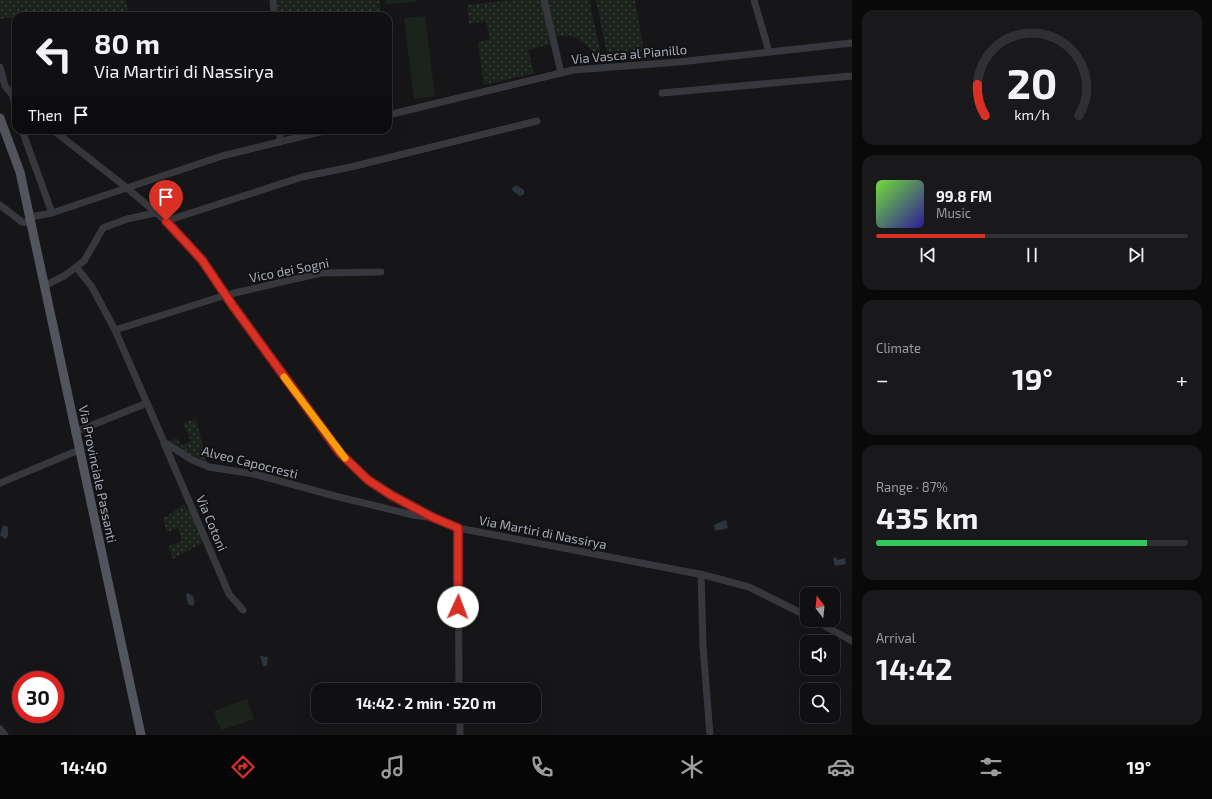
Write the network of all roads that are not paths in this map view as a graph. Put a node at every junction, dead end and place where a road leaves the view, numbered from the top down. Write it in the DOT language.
graph roads {
  1 [pos="273,0"];
  2 [pos="544,0"];
  3 [pos="754,0"];
  4 [pos="274,12"];
  5 [pos="852,43"];
  6 [pos="769,52"];
  7 [pos="0,67"];
  8 [pos="561,73"];
  9 [pos="852,76"];
  10 [pos="662,93"];
  11 [pos="12,95"];
  12 [pos="392,114"];
  13 [pos="0,118"];
  14 [pos="537,121"];
  15 [pos="23,134"];
  16 [pos="58,134"];
  17 [pos="280,134"];
  18 [pos="312,134"];
  19 [pos="280,142"];
  20 [pos="127,188"];
  21 [pos="0,205"];
  22 [pos="52,213"];
  23 [pos="155,213"];
  24 [pos="30,220"];
  25 [pos="166,221"];
  26 [pos="76,268"];
  27 [pos="381,272"];
  28 [pos="44,286"];
  29 [pos="226,295"];
  30 [pos="115,330"];
  31 [pos="146,403"];
  32 [pos="75,432"];
  33 [pos="164,442"];
  34 [pos="79,450"];
  35 [pos="0,483"];
  36 [pos="432,517"];
  37 [pos="458,528"];
  38 [pos="701,574"];
  39 [pos="243,610"];
  40 [pos="800,612"];
  41 [pos="827,627"];
  42 [pos="852,640"];
  43 [pos="459,683"];
  44 [pos="460,723"];
  45 [pos="0,729"];
  46 [pos="5,735"];
  47 [pos="141,735"];
  48 [pos="460,735"];
  49 [pos="710,735"];
  1 -- 4 [label="street"];
  2 -- 8 [label="street"];
  3 -- 6 [label="street"];
  5 -- 6 [label="street, Via Vasca al Pianillo"];
  6 -- 8 [label="street, Via Vasca al Pianillo"];
  7 -- 11 [label="street"];
  8 -- 12 [label="street, Via Vasca al Pianillo"];
  9 -- 10 [label="street"];
  13 -- 24 [label="main road, Via Provinciale Passanti"];
  14 -- 25 [label="street"];
  15 -- 22 [label="street"];
  16 -- 20 [label="street, Via Martiri di Nassirya"];
  17 -- 19 [label="street"];
  18 -- 19 [label="street"];
  19 -- 20 [label="street"];
  20 -- 22 [label="street"];
  20 -- 23 [label="street, Via Martiri di Nassirya"];
  21 -- 24 [label="street"];
  22 -- 24 [label="street"];
  23 -- 25 [label="street, Via Martiri di Nassirya"];
  23 -- 26 [label="street"];
  24 -- 28 [label="main road, Via Provinciale Passanti"];
  25 -- 29 [label="street, Via Martiri di Nassirya"];
  26 -- 28 [label="street"];
  26 -- 30 [label="street"];
  27 -- 29 [label="street, Vico dei Sogni"];
  28 -- 32 [label="main road, Via Provinciale Passanti"];
  29 -- 30 [label="street, Vico dei Sogni"];
  29 -- 36 [label="street, Via Martiri di Nassirya"];
  30 -- 31 [label="street"];
  31 -- 32 [label="street"];
  31 -- 33 [label="street"];
  32 -- 34 [label="main road, Via Provinciale Passanti"];
  33 -- 36 [label="street, Alveo Capocresti"];
  33 -- 39 [label="street, Via Cotoni"];
  34 -- 35 [label="street"];
  34 -- 47 [label="main road, Via Provinciale Passanti"];
  36 -- 37 [label="street, Via Martiri di Nassirya"];
  37 -- 38 [label="street, Via Martiri di Nassirya"];
  37 -- 43 [label="street"];
  38 -- 40 [label="street, Via Martiri di Nassirya"];
  38 -- 49 [label="street"];
  41 -- 42 [label="street"];
  44 -- 48 [label="street"];
  45 -- 46 [label="street"];
}
